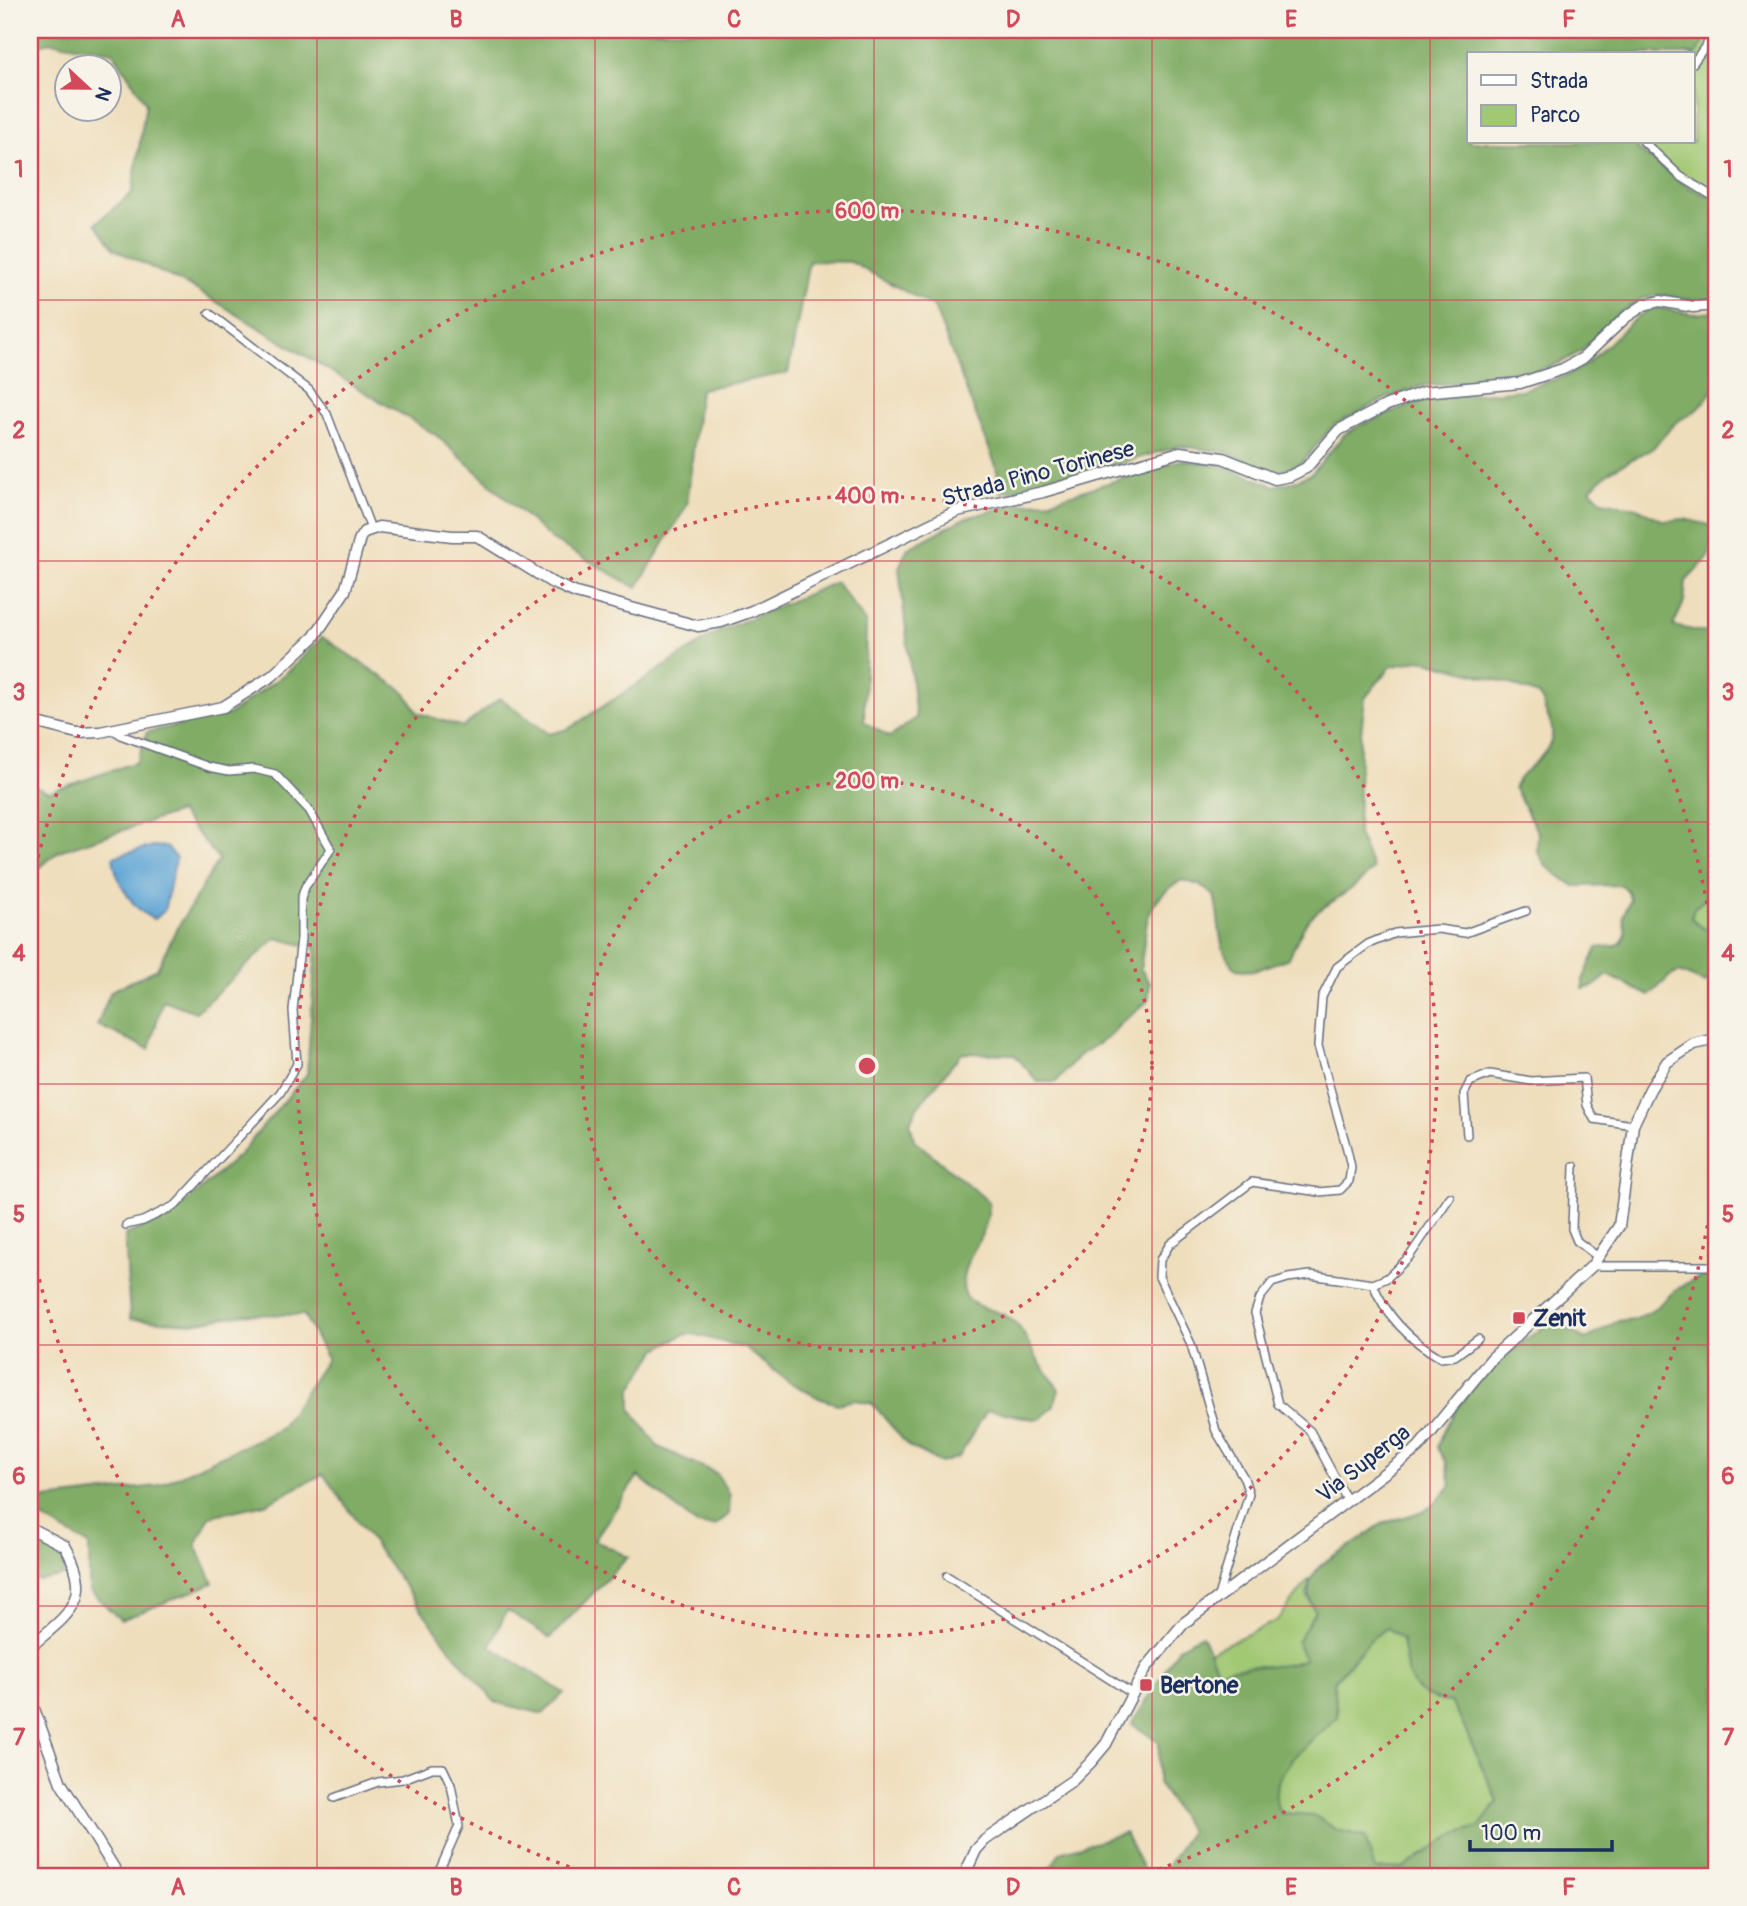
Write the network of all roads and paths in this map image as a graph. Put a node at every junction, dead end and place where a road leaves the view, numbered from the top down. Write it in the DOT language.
graph roads {
  1 [pos="1717,30"];
  2 [pos="1694,61"];
  3 [pos="1646,144"];
  4 [pos="1717,199"];
  5 [pos="1717,305"];
  6 [pos="209,313"];
  7 [pos="371,529"];
  8 [pos="30,721"];
  9 [pos="112,729"];
  10 [pos="1526,911"];
  11 [pos="1717,1039"];
  12 [pos="1633,1125"];
  13 [pos="1467,1135"];
  14 [pos="1574,1166"];
  15 [pos="1450,1197"];
  16 [pos="126,1224"];
  17 [pos="1595,1261"];
  18 [pos="1717,1266"];
  19 [pos="1373,1284"];
  20 [pos="1478,1339"];
  21 [pos="1347,1500"];
  22 [pos="30,1528"];
  23 [pos="947,1576"];
  24 [pos="1218,1596"];
  25 [pos="30,1647"];
  26 [pos="1133,1694"];
  27 [pos="30,1698"];
  28 [pos="334,1798"];
  29 [pos="119,1876"];
  30 [pos="437,1876"];
  31 [pos="964,1876"];
  1 -- 2 [label="street"];
  3 -- 4 [label="street"];
  5 -- 7 [label="street, Strada Pino Torinese"];
  6 -- 7 [label="street"];
  7 -- 9 [label="street"];
  8 -- 9 [label="street"];
  9 -- 16 [label="street"];
  10 -- 24 [label="street"];
  11 -- 12 [label="street, Via Superga"];
  12 -- 13 [label="street"];
  12 -- 17 [label="street, Via Superga"];
  14 -- 17 [label="street"];
  15 -- 19 [label="street"];
  17 -- 18 [label="street"];
  17 -- 21 [label="street, Via Superga"];
  19 -- 20 [label="street"];
  19 -- 21 [label="street"];
  21 -- 24 [label="street, Via Superga"];
  22 -- 25 [label="street"];
  23 -- 26 [label="street"];
  24 -- 26 [label="street, Via Superga"];
  26 -- 31 [label="street, Via Superga"];
  27 -- 29 [label="street"];
  28 -- 30 [label="street"];
}
